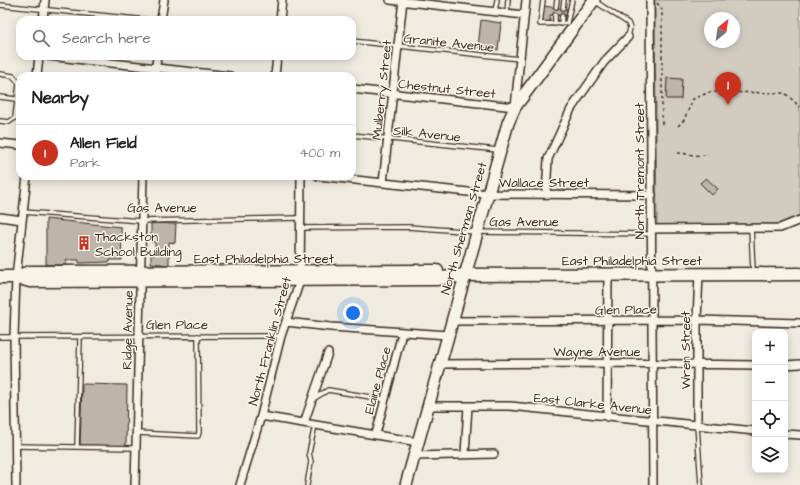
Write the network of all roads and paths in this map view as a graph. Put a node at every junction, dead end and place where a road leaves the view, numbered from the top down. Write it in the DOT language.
graph roads {
  1 [pos="45,0"];
  2 [pos="164,0"];
  3 [pos="282,0"];
  4 [pos="390,0"];
  5 [pos="497,0"];
  6 [pos="508,0"];
  7 [pos="526,0"];
  8 [pos="543,0"];
  9 [pos="557,0"];
  10 [pos="564,0"];
  11 [pos="572,0"];
  12 [pos="593,0"];
  13 [pos="650,0"];
  14 [pos="658,0"];
  15 [pos="403,1"];
  16 [pos="0,4"];
  17 [pos="556,7"];
  18 [pos="563,8"];
  19 [pos="44,9"];
  20 [pos="495,11"];
  21 [pos="507,12"];
  22 [pos="524,15"];
  23 [pos="555,15"];
  24 [pos="43,16"];
  25 [pos="110,16"];
  26 [pos="162,16"];
  27 [pos="280,16"];
  28 [pos="562,16"];
  29 [pos="572,23"];
  30 [pos="555,24"];
  31 [pos="561,24"];
  32 [pos="628,37"];
  33 [pos="356,42"];
  34 [pos="398,46"];
  35 [pos="520,59"];
  36 [pos="39,60"];
  37 [pos="84,60"];
  38 [pos="157,60"];
  39 [pos="276,60"];
  40 [pos="156,68"];
  41 [pos="37,72"];
  42 [pos="156,72"];
  43 [pos="193,72"];
  44 [pos="275,72"];
  45 [pos="0,74"];
  46 [pos="16,78"];
  47 [pos="356,90"];
  48 [pos="393,94"];
  49 [pos="0,97"];
  50 [pos="16,99"];
  51 [pos="515,107"];
  52 [pos="800,107"];
  53 [pos="0,121"];
  54 [pos="662,125"];
  55 [pos="678,126"];
  56 [pos="356,135"];
  57 [pos="388,139"];
  58 [pos="0,142"];
  59 [pos="16,144"];
  60 [pos="500,150"];
  61 [pos="678,153"];
  62 [pos="708,154"];
  63 [pos="26,180"];
  64 [pos="143,180"];
  65 [pos="301,180"];
  66 [pos="355,180"];
  67 [pos="383,183"];
  68 [pos="487,194"];
  69 [pos="546,194"];
  70 [pos="652,195"];
  71 [pos="22,216"];
  72 [pos="0,217"];
  73 [pos="300,218"];
  74 [pos="800,220"];
  75 [pos="142,221"];
  76 [pos="300,228"];
  77 [pos="751,228"];
  78 [pos="652,231"];
  79 [pos="476,232"];
  80 [pos="608,274"];
  81 [pos="652,274"];
  82 [pos="699,274"];
  83 [pos="753,274"];
  84 [pos="800,274"];
  85 [pos="300,276"];
  86 [pos="464,276"];
  87 [pos="0,277"];
  88 [pos="16,277"];
  89 [pos="140,277"];
  90 [pos="652,320"];
  91 [pos="696,320"];
  92 [pos="452,321"];
  93 [pos="286,322"];
  94 [pos="608,322"];
  95 [pos="800,323"];
  96 [pos="402,333"];
  97 [pos="448,335"];
  98 [pos="139,336"];
  99 [pos="198,336"];
  100 [pos="281,336"];
  101 [pos="0,337"];
  102 [pos="14,337"];
  103 [pos="80,338"];
  104 [pos="328,353"];
  105 [pos="607,362"];
  106 [pos="652,363"];
  107 [pos="439,364"];
  108 [pos="696,364"];
  109 [pos="752,364"];
  110 [pos="788,364"];
  111 [pos="800,364"];
  112 [pos="383,399"];
  113 [pos="311,400"];
  114 [pos="428,406"];
  115 [pos="468,406"];
  116 [pos="261,416"];
  117 [pos="607,417"];
  118 [pos="652,422"];
  119 [pos="304,423"];
  120 [pos="315,425"];
  121 [pos="697,426"];
  122 [pos="752,431"];
  123 [pos="136,433"];
  124 [pos="376,434"];
  125 [pos="788,434"];
  126 [pos="800,435"];
  127 [pos="418,442"];
  128 [pos="16,446"];
  129 [pos="76,448"];
  130 [pos="135,448"];
  131 [pos="465,454"];
  132 [pos="494,454"];
  133 [pos="414,456"];
  134 [pos="16,485"];
  135 [pos="135,485"];
  136 [pos="240,485"];
  137 [pos="307,485"];
  138 [pos="406,485"];
  139 [pos="653,485"];
  140 [pos="701,485"];
  1 -- 19 [label="street"];
  2 -- 26 [label="street"];
  3 -- 27 [label="street"];
  4 -- 15 [label="street"];
  5 -- 20 [label="lane"];
  6 -- 21 [label="lane"];
  7 -- 22 [label="street"];
  8 -- 30 [label="lane"];
  9 -- 17 [label="lane"];
  10 -- 18 [label="lane"];
  11 -- 29 [label="lane"];
  12 -- 29 [label="main road, North Sherman Street"];
  12 -- 32 [label="lane"];
  13 -- 70 [label="street, North Tremont Street"];
  14 -- 54 [label="path"];
  15 -- 20 [label="street"];
  15 -- 34 [label="street, Mulberry Street"];
  16 -- 19 [label="lane"];
  19 -- 24 [label="street"];
  19 -- 25 [label="lane"];
  20 -- 21 [label="street"];
  21 -- 22 [label="street"];
  22 -- 35 [label="street"];
  23 -- 30 [label="lane"];
  28 -- 31 [label="lane"];
  29 -- 31 [label="lane"];
  29 -- 51 [label="main road, North Sherman Street"];
  30 -- 31 [label="lane"];
  32 -- 69 [label="street"];
  33 -- 34 [label="lane, Granite Avenue"];
  34 -- 35 [label="lane, Granite Avenue"];
  34 -- 48 [label="street, Mulberry Street"];
  35 -- 51 [label="street"];
  36 -- 41 [label="street"];
  37 -- 40 [label="street"];
  38 -- 40 [label="street"];
  39 -- 44 [label="street"];
  40 -- 42 [label="street"];
  40 -- 43 [label="street"];
  45 -- 46 [label="lane"];
  47 -- 48 [label="street, Chestnut Street"];
  48 -- 51 [label="street, Chestnut Street"];
  48 -- 57 [label="street, Mulberry Street"];
  49 -- 50 [label="lane"];
  50 -- 53 [label="lane"];
  51 -- 60 [label="main road, North Sherman Street"];
  52 -- 55 [label="path"];
  56 -- 57 [label="lane, Silk Avenue"];
  57 -- 60 [label="lane, Silk Avenue"];
  57 -- 67 [label="street, Mulberry Street"];
  58 -- 59 [label="street"];
  60 -- 68 [label="main road, North Sherman Street"];
  61 -- 62 [label="path"];
  63 -- 71 [label="street"];
  64 -- 75 [label="street, Ridge Avenue"];
  65 -- 73 [label="street, North Franklin Street"];
  66 -- 67 [label="street, Wallace Street"];
  67 -- 68 [label="street, Wallace Street"];
  68 -- 69 [label="street, Wallace Street"];
  68 -- 79 [label="main road, North Sherman Street"];
  69 -- 70 [label="street, Wallace Street"];
  70 -- 78 [label="street, North Tremont Street"];
  71 -- 72 [label="street"];
  71 -- 75 [label="lane, Gas Avenue"];
  71 -- 88 [label="street"];
  73 -- 75 [label="lane, Gas Avenue"];
  73 -- 76 [label="street, North Franklin Street"];
  74 -- 77 [label="street, Gas Avenue"];
  75 -- 89 [label="street, Ridge Avenue"];
  76 -- 79 [label="lane, Gas Avenue"];
  76 -- 85 [label="street, North Franklin Street"];
  77 -- 78 [label="street, Gas Avenue"];
  77 -- 83 [label="lane"];
  78 -- 79 [label="lane, Gas Avenue"];
  78 -- 81 [label="street, North Tremont Street"];
  79 -- 86 [label="main road, North Sherman Street"];
  80 -- 81 [label="main road, East Philadelphia Street"];
  80 -- 86 [label="main road, East Philadelphia Street"];
  80 -- 94 [label="street"];
  81 -- 82 [label="main road, East Philadelphia Street"];
  81 -- 90 [label="street, North Tremont Street"];
  82 -- 83 [label="main road, East Philadelphia Street"];
  82 -- 91 [label="street, Wren Street"];
  83 -- 84 [label="main road, East Philadelphia Street"];
  85 -- 86 [label="main road, East Philadelphia Street"];
  85 -- 89 [label="main road, East Philadelphia Street"];
  85 -- 93 [label="street, North Franklin Street"];
  86 -- 92 [label="main road, North Sherman Street"];
  87 -- 88 [label="main road, East Philadelphia Street"];
  88 -- 89 [label="main road, East Philadelphia Street"];
  88 -- 102 [label="street"];
  89 -- 98 [label="street, Ridge Avenue"];
  90 -- 91 [label="street, Glen Place"];
  90 -- 94 [label="street, Glen Place"];
  90 -- 106 [label="street, North Tremont Street"];
  91 -- 95 [label="street, Glen Place"];
  91 -- 108 [label="street, Wren Street"];
  92 -- 94 [label="street, Glen Place"];
  92 -- 97 [label="main road, North Sherman Street"];
  93 -- 96 [label="street"];
  93 -- 100 [label="street, North Franklin Street"];
  94 -- 105 [label="street"];
  96 -- 97 [label="street"];
  96 -- 112 [label="street, Elaine Place"];
  97 -- 107 [label="main road, North Sherman Street"];
  98 -- 99 [label="lane, Glen Place"];
  98 -- 103 [label="lane, Glen Place"];
  98 -- 123 [label="street, Ridge Avenue"];
  99 -- 100 [label="lane, Glen Place"];
  99 -- 123 [label="lane"];
  100 -- 116 [label="street, North Franklin Street"];
  101 -- 102 [label="lane, Glen Place"];
  102 -- 103 [label="lane, Glen Place"];
  102 -- 128 [label="street"];
  103 -- 129 [label="lane"];
  104 -- 113 [label="street"];
  105 -- 106 [label="street, Wayne Avenue"];
  105 -- 107 [label="street, Wayne Avenue"];
  105 -- 117 [label="street"];
  106 -- 108 [label="street, Wayne Avenue"];
  106 -- 118 [label="street, North Tremont Street"];
  107 -- 114 [label="main road, North Sherman Street"];
  108 -- 109 [label="street, Wayne Avenue"];
  108 -- 121 [label="street, Wren Street"];
  110 -- 111 [label="street"];
  112 -- 113 [label="lane"];
  112 -- 124 [label="street, Elaine Place"];
  113 -- 119 [label="street"];
  114 -- 115 [label="street, East Clarke Avenue"];
  114 -- 127 [label="main road, North Sherman Street"];
  115 -- 117 [label="street, East Clarke Avenue"];
  115 -- 131 [label="street"];
  116 -- 119 [label="street"];
  116 -- 136 [label="street, North Franklin Street"];
  117 -- 118 [label="street, East Clarke Avenue"];
  118 -- 121 [label="street, East Clarke Avenue"];
  118 -- 139 [label="street, North Tremont Street"];
  119 -- 120 [label="street"];
  120 -- 124 [label="street"];
  120 -- 137 [label="lane"];
  121 -- 122 [label="street, East Clarke Avenue"];
  121 -- 140 [label="lane"];
  123 -- 130 [label="street, Ridge Avenue"];
  124 -- 127 [label="street"];
  125 -- 126 [label="street"];
  127 -- 133 [label="main road, North Sherman Street"];
  128 -- 129 [label="lane"];
  128 -- 134 [label="street"];
  129 -- 130 [label="lane"];
  130 -- 135 [label="street, Ridge Avenue"];
  131 -- 132 [label="street"];
  131 -- 133 [label="street"];
  133 -- 138 [label="main road, North Sherman Street"];
}
